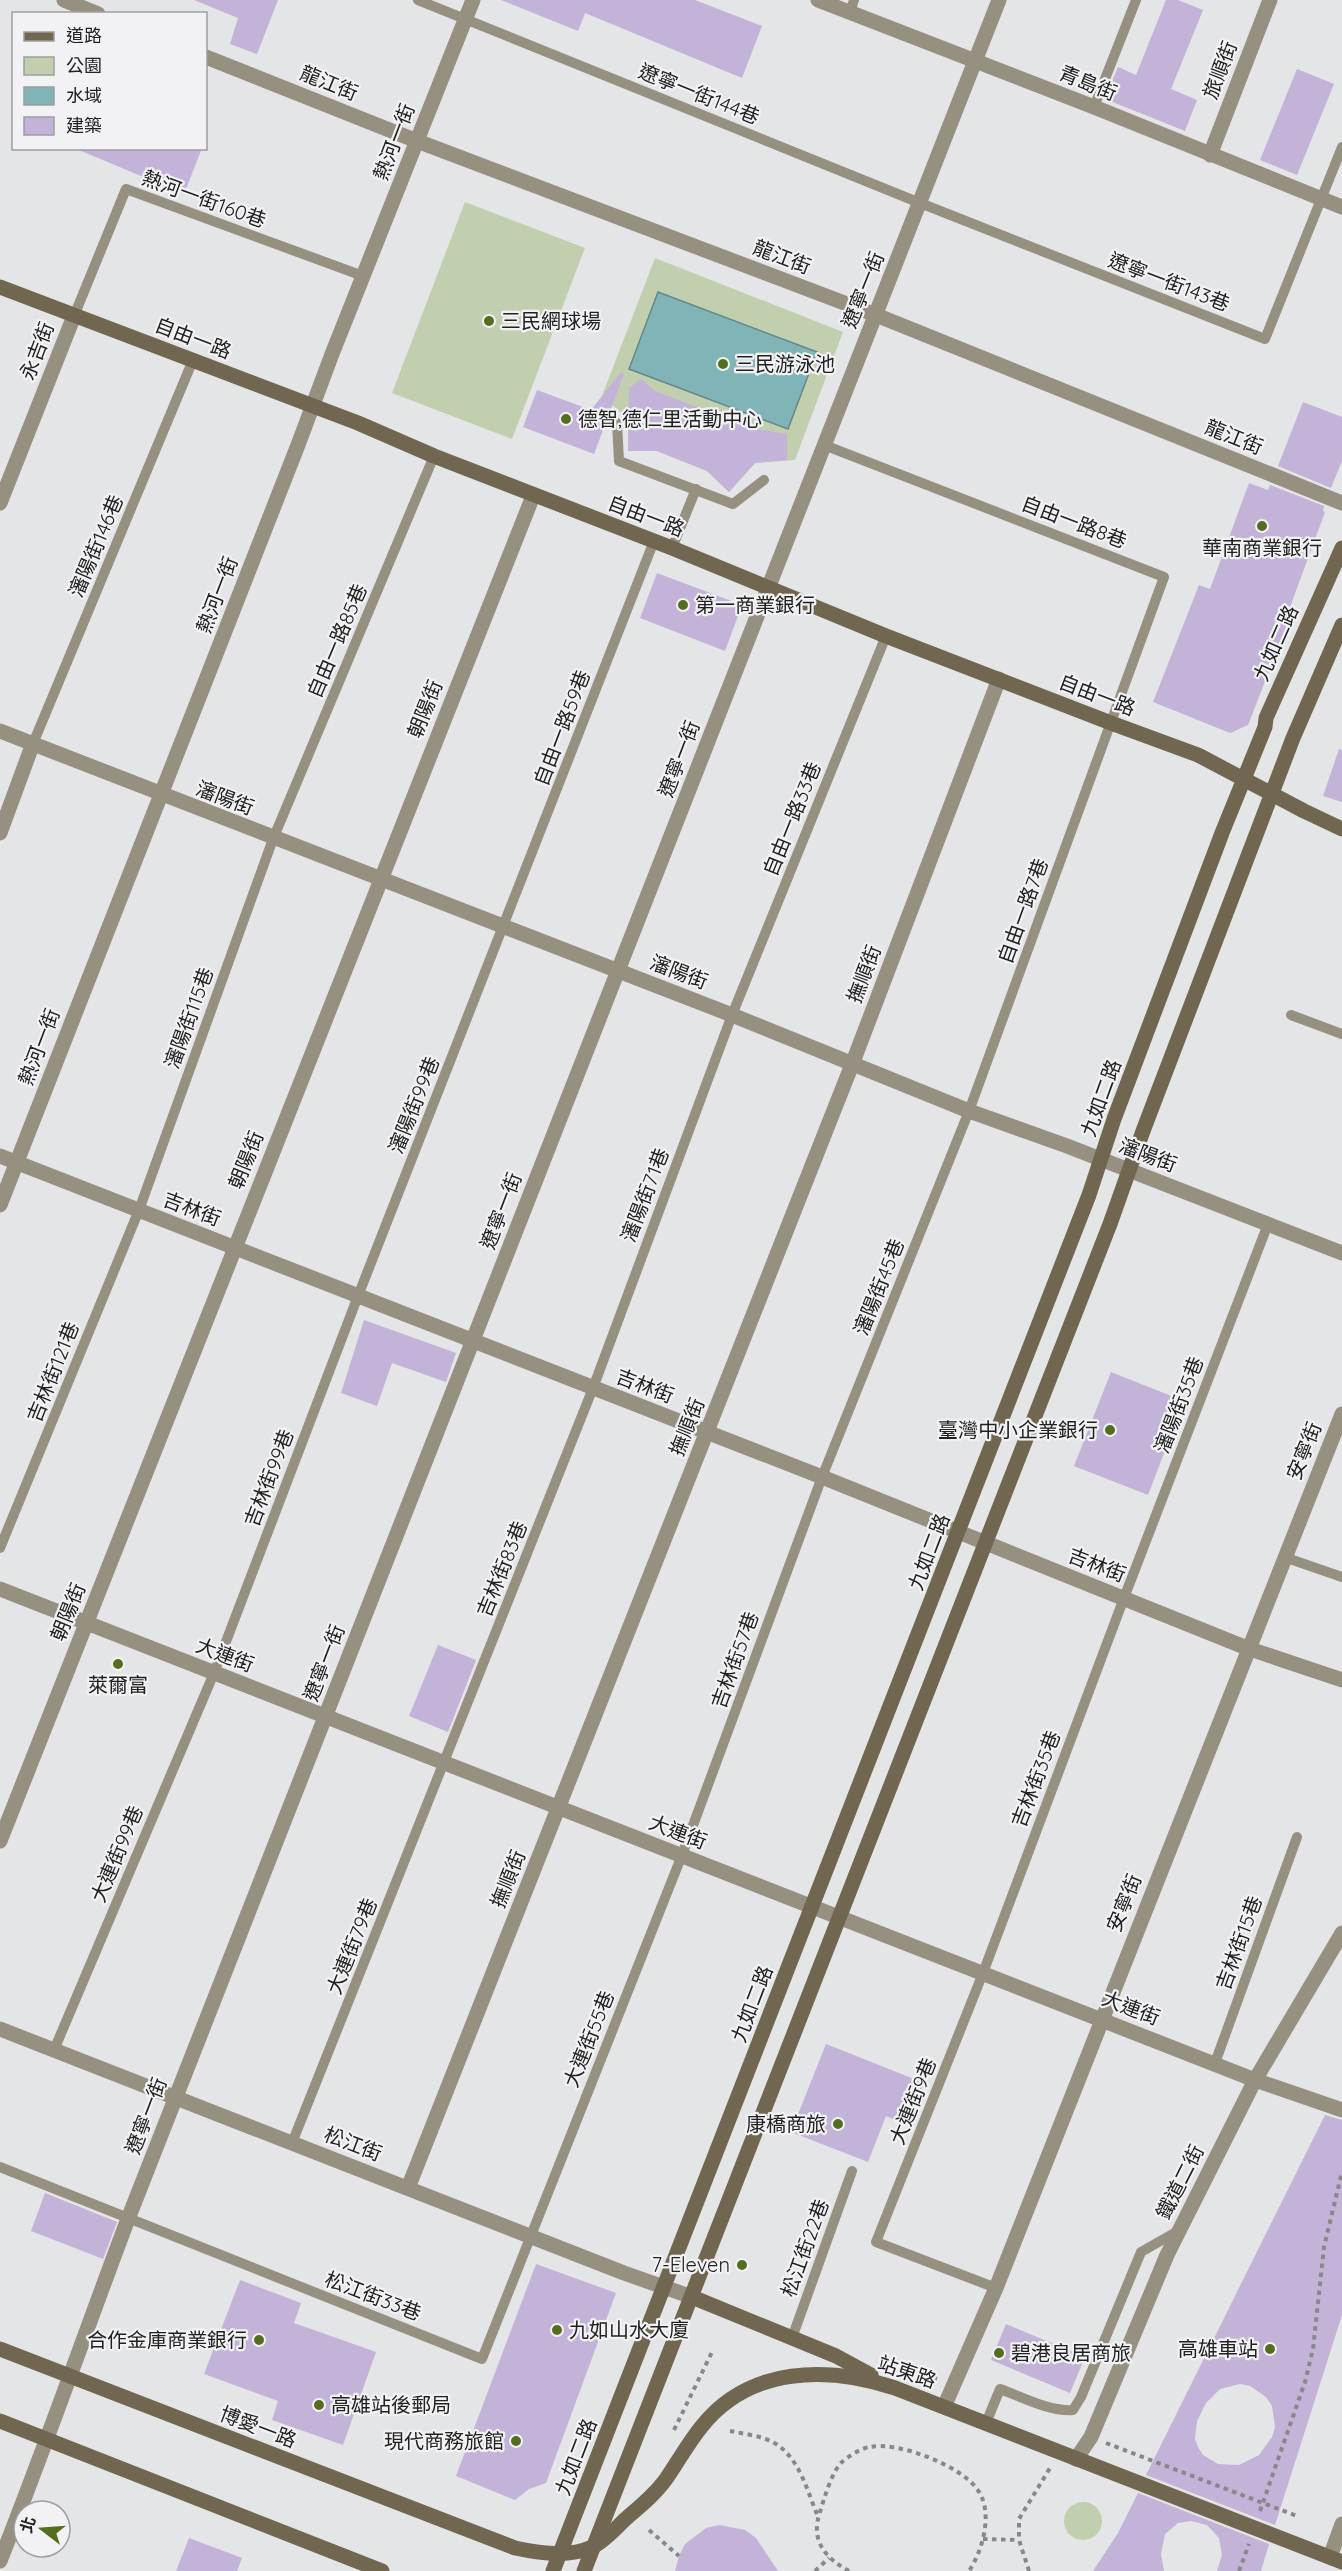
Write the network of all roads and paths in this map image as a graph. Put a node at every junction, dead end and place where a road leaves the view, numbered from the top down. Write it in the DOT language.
graph roads {
  1 [pos="64,0"];
  2 [pos="418,0"];
  3 [pos="473,0"];
  4 [pos="818,0"];
  5 [pos="999,0"];
  6 [pos="1136,0"];
  7 [pos="1270,0"];
  8 [pos="852,6"];
  9 [pos="93,12"];
  10 [pos="466,19"];
  11 [pos="207,57"];
  12 [pos="976,60"];
  13 [pos="1094,107"];
  14 [pos="417,141"];
  15 [pos="1342,147"];
  16 [pos="1210,155"];
  17 [pos="1321,198"];
  18 [pos="920,203"];
  19 [pos="1342,207"];
  20 [pos="363,276"];
  21 [pos="0,287"];
  22 [pos="876,315"];
  23 [pos="74,316"];
  24 [pos="193,360"];
  25 [pos="313,406"];
  26 [pos="617,423"];
  27 [pos="824,445"];
  28 [pos="434,456"];
  29 [pos="764,480"];
  30 [pos="696,489"];
  31 [pos="533,496"];
  32 [pos="0,503"];
  33 [pos="1342,503"];
  34 [pos="654,541"];
  35 [pos="672,548"];
  36 [pos="1342,548"];
  37 [pos="767,586"];
  38 [pos="1342,625"];
  39 [pos="886,636"];
  40 [pos="999,679"];
  41 [pos="1111,723"];
  42 [pos="0,731"];
  43 [pos="32,746"];
  44 [pos="1243,779"];
  45 [pos="1272,794"];
  46 [pos="160,795"];
  47 [pos="1342,828"];
  48 [pos="0,833"];
  49 [pos="273,839"];
  50 [pos="380,880"];
  51 [pos="503,927"];
  52 [pos="618,970"];
  53 [pos="732,1015"];
  54 [pos="1291,1015"];
  55 [pos="1342,1034"];
  56 [pos="853,1062"];
  57 [pos="969,1111"];
  58 [pos="0,1156"];
  59 [pos="1101,1159"];
  60 [pos="17,1163"];
  61 [pos="1129,1170"];
  62 [pos="0,1205"];
  63 [pos="138,1210"];
  64 [pos="1269,1224"];
  65 [pos="234,1248"];
  66 [pos="1342,1252"];
  67 [pos="358,1296"];
  68 [pos="473,1341"];
  69 [pos="592,1388"];
  70 [pos="1342,1414"];
  71 [pos="707,1433"];
  72 [pos="822,1477"];
  73 [pos="958,1533"];
  74 [pos="986,1544"];
  75 [pos="0,1548"];
  76 [pos="1284,1557"];
  77 [pos="1342,1577"];
  78 [pos="0,1589"];
  79 [pos="1124,1598"];
  80 [pos="86,1623"];
  81 [pos="1247,1648"];
  82 [pos="214,1673"];
  83 [pos="1342,1680"];
  84 [pos="326,1716"];
  85 [pos="444,1763"];
  86 [pos="559,1808"];
  87 [pos="1298,1837"];
  88 [pos="0,1841"];
  89 [pos="682,1856"];
  90 [pos="813,1907"];
  91 [pos="840,1918"];
  92 [pos="1342,1934"];
  93 [pos="982,1973"];
  94 [pos="1101,2019"];
  95 [pos="0,2029"];
  96 [pos="54,2050"];
  97 [pos="1215,2062"];
  98 [pos="1255,2080"];
  99 [pos="176,2097"];
  100 [pos="1342,2110"];
  101 [pos="292,2143"];
  102 [pos="0,2167"];
  103 [pos="852,2171"];
  104 [pos="1342,2172"];
  105 [pos="408,2188"];
  106 [pos="128,2219"];
  107 [pos="1179,2231"];
  108 [pos="530,2236"];
  109 [pos="665,2287"];
  110 [pos="996,2288"];
  111 [pos="692,2297"];
  112 [pos="792,2338"];
  113 [pos="0,2349"];
  114 [pos="713,2350"];
  115 [pos="876,2359"];
  116 [pos="69,2376"];
  117 [pos="954,2384"];
  118 [pos="894,2388"];
  119 [pos="944,2408"];
  120 [pos="0,2421"];
  121 [pos="986,2423"];
  122 [pos="730,2431"];
  123 [pos="671,2436"];
  124 [pos="49,2440"];
  125 [pos="1140,2456"];
  126 [pos="1076,2459"];
  127 [pos="1046,2479"];
  128 [pos="1297,2516"];
  129 [pos="818,2517"];
  130 [pos="1258,2519"];
  131 [pos="1342,2524"];
  132 [pos="649,2530"];
  133 [pos="983,2539"];
  134 [pos="1251,2539"];
  135 [pos="1019,2540"];
  136 [pos="502,2543"];
  137 [pos="593,2547"];
  138 [pos="560,2554"];
  139 [pos="679,2556"];
  140 [pos="829,2558"];
  141 [pos="1336,2560"];
  142 [pos="0,2561"];
  143 [pos="382,2571"];
  144 [pos="554,2571"];
  145 [pos="584,2571"];
  146 [pos="815,2571"];
  147 [pos="849,2571"];
  148 [pos="969,2571"];
  149 [pos="1029,2571"];
  150 [pos="1239,2571"];
  1 -- 9 [label="street"];
  2 -- 10 [label="lane, 遼寧一街144巷"];
  3 -- 10 [label="street, 熱河一街"];
  4 -- 8 [label="street, 青島街"];
  5 -- 12 [label="street, 遼寧一街"];
  6 -- 13 [label="lane"];
  7 -- 16 [label="street, 旅順街"];
  8 -- 12 [label="street, 青島街"];
  10 -- 14 [label="street, 熱河一街"];
  10 -- 18 [label="lane, 遼寧一街144巷"];
  11 -- 14 [label="street, 龍江街"];
  12 -- 13 [label="street, 青島街"];
  12 -- 18 [label="street, 遼寧一街"];
  13 -- 16 [label="street, 青島街"];
  14 -- 20 [label="street, 熱河一街"];
  14 -- 22 [label="street, 龍江街"];
  15 -- 17 [label="lane"];
  16 -- 17 [label="street, 青島街"];
  17 -- 18 [label="lane, 遼寧一街143巷"];
  17 -- 19 [label="street, 青島街"];
  18 -- 22 [label="street, 遼寧一街"];
  20 -- 23 [label="lane, 熱河一街160巷"];
  20 -- 25 [label="street, 熱河一街"];
  21 -- 23 [label="street, 自由一路"];
  22 -- 27 [label="street, 遼寧一街"];
  22 -- 33 [label="street, 龍江街"];
  23 -- 24 [label="street, 自由一路"];
  23 -- 32 [label="street, 永吉街"];
  24 -- 25 [label="street, 自由一路"];
  24 -- 43 [label="lane, 瀋陽街146巷"];
  25 -- 28 [label="street, 自由一路"];
  25 -- 46 [label="street, 熱河一街"];
  26 -- 30 [label="lane"];
  27 -- 37 [label="street, 遼寧一街"];
  27 -- 41 [label="lane, 自由一路8巷"];
  28 -- 31 [label="street, 自由一路"];
  28 -- 49 [label="lane, 自由一路85巷"];
  29 -- 30 [label="lane"];
  30 -- 35 [label="lane"];
  31 -- 34 [label="street, 自由一路"];
  31 -- 50 [label="street, 朝陽街"];
  34 -- 35 [label="street, 自由一路"];
  34 -- 51 [label="lane, 自由一路59巷"];
  35 -- 37 [label="street, 自由一路"];
  36 -- 44 [label="street, 九如二路"];
  37 -- 39 [label="street, 自由一路"];
  37 -- 52 [label="street, 遼寧一街"];
  38 -- 45 [label="street"];
  39 -- 40 [label="street, 自由一路"];
  39 -- 53 [label="lane, 自由一路33巷"];
  40 -- 41 [label="street, 自由一路"];
  40 -- 56 [label="street, 撫順街"];
  41 -- 44 [label="street, 自由一路"];
  41 -- 57 [label="lane, 自由一路7巷"];
  42 -- 43 [label="street, 瀋陽街"];
  43 -- 46 [label="street, 瀋陽街"];
  43 -- 48 [label="street"];
  44 -- 45 [label="street, 自由一路"];
  44 -- 59 [label="street, 九如二路"];
  45 -- 47 [label="street, 自由一路"];
  45 -- 61 [label="street"];
  46 -- 49 [label="street, 瀋陽街"];
  46 -- 60 [label="street, 熱河一街"];
  49 -- 50 [label="street, 瀋陽街"];
  49 -- 63 [label="lane, 瀋陽街115巷"];
  50 -- 51 [label="street, 瀋陽街"];
  50 -- 65 [label="street, 朝陽街"];
  51 -- 52 [label="street, 瀋陽街"];
  51 -- 67 [label="lane, 瀋陽街99巷"];
  52 -- 53 [label="street, 瀋陽街"];
  52 -- 68 [label="street, 遼寧一街"];
  53 -- 56 [label="street, 瀋陽街"];
  53 -- 69 [label="lane, 瀋陽街71巷"];
  54 -- 55 [label="lane"];
  56 -- 57 [label="street, 瀋陽街"];
  56 -- 71 [label="street, 撫順街"];
  57 -- 59 [label="street, 瀋陽街"];
  57 -- 72 [label="lane, 瀋陽街45巷"];
  58 -- 60 [label="street, 吉林街"];
  59 -- 61 [label="street, 瀋陽街"];
  59 -- 73 [label="street, 九如二路"];
  60 -- 62 [label="street, 熱河一街"];
  60 -- 63 [label="street, 吉林街"];
  61 -- 64 [label="street, 瀋陽街"];
  61 -- 74 [label="street"];
  63 -- 65 [label="street, 吉林街"];
  63 -- 75 [label="lane, 吉林街121巷"];
  64 -- 66 [label="street, 瀋陽街"];
  64 -- 79 [label="lane, 瀋陽街35巷"];
  65 -- 67 [label="street, 吉林街"];
  65 -- 80 [label="street, 朝陽街"];
  67 -- 68 [label="street, 吉林街"];
  67 -- 82 [label="lane, 吉林街99巷"];
  68 -- 69 [label="street, 吉林街"];
  68 -- 84 [label="street, 遼寧一街"];
  69 -- 71 [label="street, 吉林街"];
  69 -- 85 [label="lane, 吉林街83巷"];
  70 -- 76 [label="street, 安寧街"];
  71 -- 72 [label="street, 吉林街"];
  71 -- 86 [label="street, 撫順街"];
  72 -- 73 [label="street, 吉林街"];
  72 -- 89 [label="lane, 吉林街57巷"];
  73 -- 74 [label="street, 吉林街"];
  73 -- 90 [label="street, 九如二路"];
  74 -- 79 [label="street, 吉林街"];
  74 -- 91 [label="street"];
  76 -- 77 [label="lane"];
  76 -- 81 [label="street, 安寧街"];
  78 -- 80 [label="street, 大連街"];
  79 -- 81 [label="street, 吉林街"];
  79 -- 93 [label="lane, 吉林街35巷"];
  80 -- 82 [label="street, 大連街"];
  80 -- 88 [label="street, 朝陽街"];
  81 -- 83 [label="street, 吉林街"];
  81 -- 94 [label="street, 安寧街"];
  82 -- 84 [label="street, 大連街"];
  82 -- 96 [label="lane, 大連街99巷"];
  84 -- 85 [label="street, 大連街"];
  84 -- 99 [label="street, 遼寧一街"];
  85 -- 86 [label="street, 大連街"];
  85 -- 101 [label="lane, 大連街79巷"];
  86 -- 89 [label="street, 大連街"];
  86 -- 105 [label="street, 撫順街"];
  87 -- 97 [label="lane, 吉林街15巷"];
  89 -- 90 [label="street, 大連街"];
  89 -- 108 [label="lane, 大連街55巷"];
  90 -- 91 [label="street, 大連街"];
  90 -- 109 [label="street, 九如二路"];
  91 -- 93 [label="street, 大連街"];
  91 -- 111 [label="street"];
  92 -- 98 [label="street, 鐵道二街"];
  93 -- 94 [label="street, 大連街"];
  93 -- 110 [label="lane, 大連街9巷"];
  94 -- 97 [label="street, 大連街"];
  94 -- 110 [label="street, 安寧街"];
  95 -- 96 [label="street, 松江街"];
  96 -- 99 [label="street, 松江街"];
  97 -- 98 [label="street, 大連街"];
  98 -- 100 [label="street, 大連街"];
  98 -- 107 [label="street, 鐵道二街"];
  99 -- 101 [label="street, 松江街"];
  99 -- 106 [label="street, 遼寧一街"];
  101 -- 105 [label="street, 松江街"];
  102 -- 106 [label="lane"];
  103 -- 112 [label="lane, 松江街22巷"];
  104 -- 130 [label="path"];
  105 -- 108 [label="street, 松江街"];
  106 -- 108 [label="lane, 松江街33巷"];
  106 -- 116 [label="street, 遼寧一街"];
  107 -- 121 [label="lane"];
  107 -- 126 [label="street, 鐵道二街"];
  108 -- 109 [label="street, 松江街"];
  109 -- 111 [label="street, 松江街"];
  109 -- 138 [label="street, 九如二路"];
  110 -- 117 [label="street, 安寧街"];
  111 -- 112 [label="street"];
  111 -- 137 [label="street"];
  112 -- 118 [label="street"];
  113 -- 116 [label="street, 博愛一路"];
  114 -- 123 [label="path"];
  115 -- 117 [label="path"];
  116 -- 124 [label="street, 遼寧一街"];
  116 -- 136 [label="street, 博愛一路"];
  117 -- 119 [label="street, 安寧街"];
  118 -- 119 [label="street, 站東路"];
  118 -- 137 [label="street, 站東路"];
  119 -- 121 [label="street, 站東路"];
  120 -- 124 [label="street"];
  121 -- 126 [label="street, 站東路"];
  122 -- 129 [label="path"];
  124 -- 142 [label="street, 遼寧一街"];
  124 -- 143 [label="street"];
  125 -- 128 [label="path"];
  126 -- 141 [label="street, 站東路"];
  127 -- 135 [label="path"];
  129 -- 133 [label="path"];
  129 -- 140 [label="path"];
  131 -- 141 [label="street"];
  132 -- 139 [label="path"];
  133 -- 135 [label="path"];
  133 -- 148 [label="path"];
  134 -- 150 [label="path"];
  135 -- 149 [label="path"];
  136 -- 138 [label="street, 站東路"];
  137 -- 138 [label="street, 站東路"];
  137 -- 145 [label="street"];
  138 -- 144 [label="street, 九如二路"];
  140 -- 146 [label="path"];
  140 -- 147 [label="path"];
}
